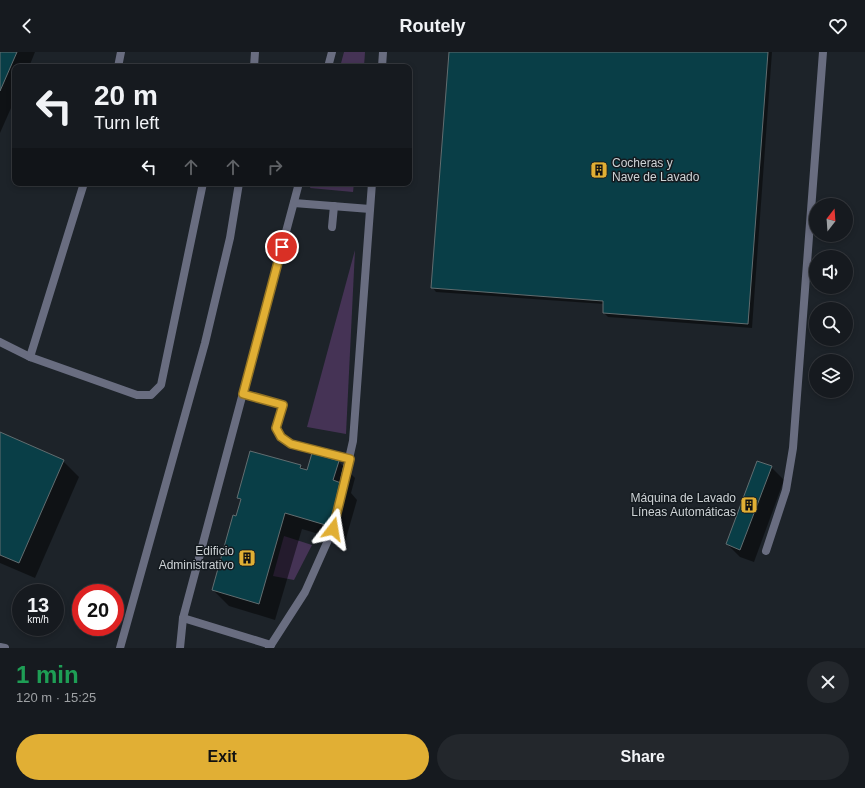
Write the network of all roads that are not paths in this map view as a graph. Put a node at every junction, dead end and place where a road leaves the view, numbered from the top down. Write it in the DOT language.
graph roads {
  1 [pos="121,52"];
  2 [pos="255,52"];
  3 [pos="332,52"];
  4 [pos="383,52"];
  5 [pos="823,52"];
  6 [pos="119,64"];
  7 [pos="254,64"];
  8 [pos="329,64"];
  9 [pos="382,64"];
  10 [pos="83,186"];
  11 [pos="202,186"];
  12 [pos="239,186"];
  13 [pos="298,186"];
  14 [pos="372,186"];
  15 [pos="294,203"];
  16 [pos="334,206"];
  17 [pos="370,209"];
  18 [pos="332,227"];
  19 [pos="0,342"];
  20 [pos="30,357"];
  21 [pos="243,394"];
  22 [pos="350,459"];
  23 [pos="766,551"];
  24 [pos="183,618"];
  25 [pos="270,646"];
  26 [pos="0,647"];
  27 [pos="5,648"];
  28 [pos="120,648"];
  29 [pos="180,648"];
  1 -- 6 [label="lane"];
  2 -- 7 [label="lane"];
  3 -- 8 [label="lane"];
  4 -- 9 [label="lane"];
  5 -- 23 [label="lane"];
  10 -- 20 [label="lane"];
  11 -- 20 [label="lane"];
  12 -- 28 [label="lane"];
  13 -- 15 [label="lane"];
  14 -- 17 [label="lane"];
  15 -- 16 [label="lane"];
  15 -- 21 [label="lane"];
  16 -- 17 [label="lane"];
  16 -- 18 [label="lane"];
  17 -- 22 [label="lane"];
  19 -- 20 [label="lane"];
  21 -- 22 [label="lane"];
  21 -- 24 [label="lane"];
  22 -- 25 [label="lane"];
  24 -- 25 [label="lane"];
  24 -- 29 [label="lane"];
  26 -- 27 [label="lane"];
}
